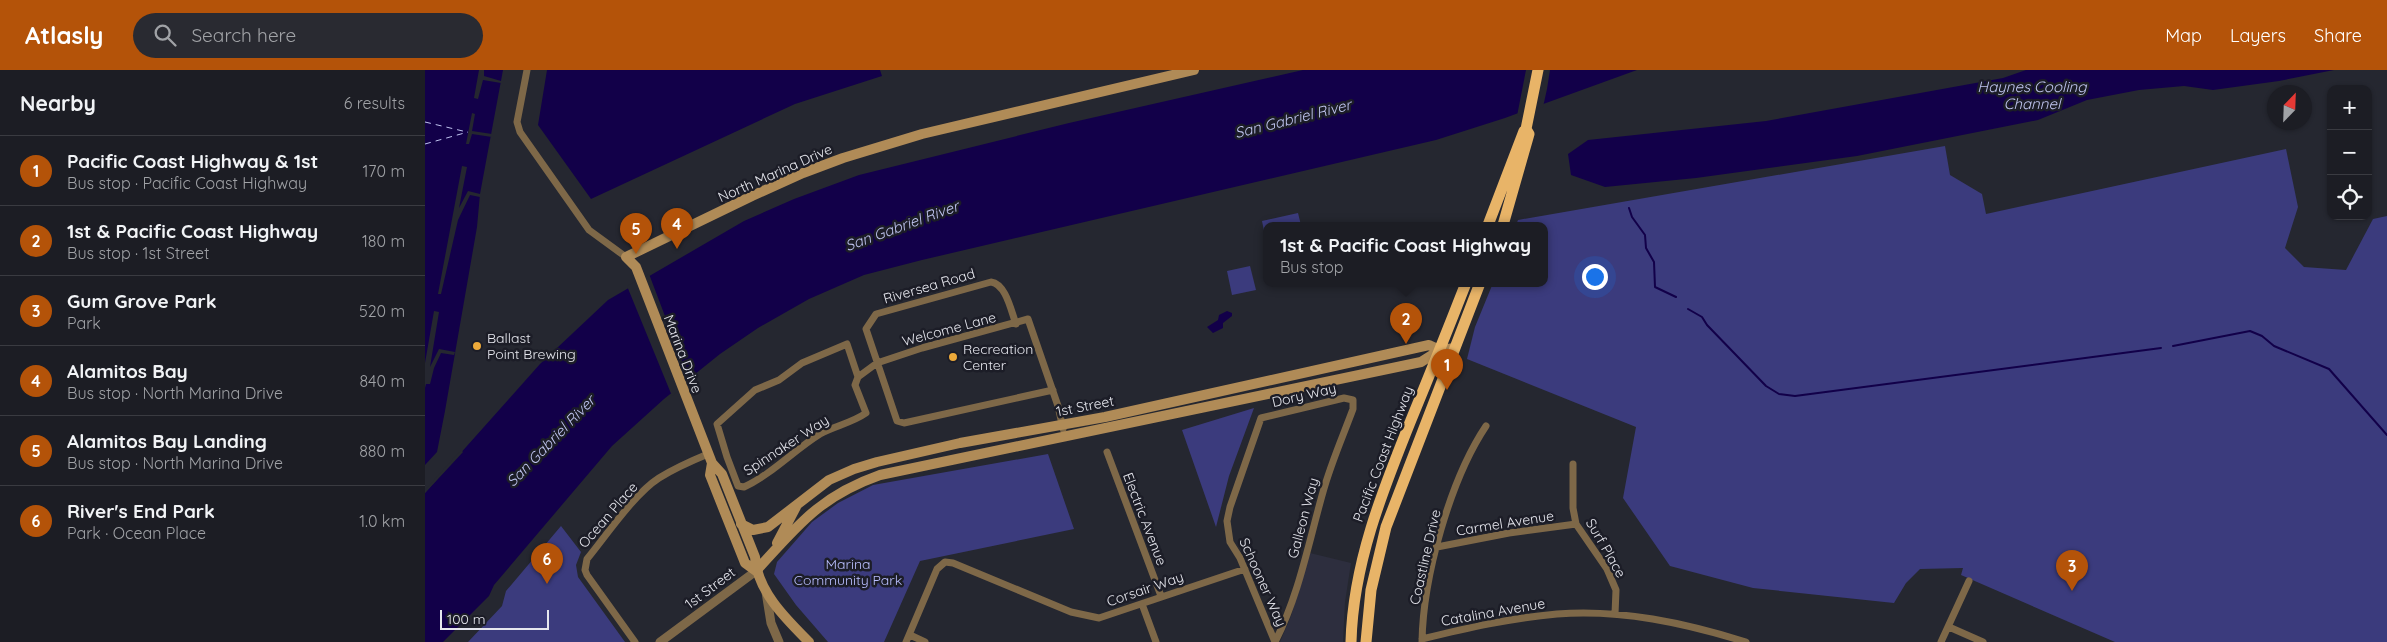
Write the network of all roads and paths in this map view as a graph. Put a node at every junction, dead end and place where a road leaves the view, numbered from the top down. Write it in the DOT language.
graph roads {
  1 [pos="527,70"];
  2 [pos="1193,70"];
  3 [pos="1538,70"];
  4 [pos="1527,128"];
  5 [pos="1489,222"];
  6 [pos="1504,222"];
  7 [pos="626,257"];
  8 [pos="1464,287"];
  9 [pos="1478,287"];
  10 [pos="1015,324"];
  11 [pos="1455,348"];
  12 [pos="1440,350"];
  13 [pos="877,363"];
  14 [pos="858,377"];
  15 [pos="1053,390"];
  16 [pos="1353,400"];
  17 [pos="1261,418"];
  18 [pos="1062,424"];
  19 [pos="1486,426"];
  20 [pos="1065,437"];
  21 [pos="1107,452"];
  22 [pos="727,457"];
  23 [pos="710,459"];
  24 [pos="1573,464"];
  25 [pos="799,502"];
  26 [pos="741,524"];
  27 [pos="1576,524"];
  28 [pos="1437,547"];
  29 [pos="773,552"];
  30 [pos="1245,569"];
  31 [pos="756,571"];
  32 [pos="1969,581"];
  33 [pos="766,592"];
  34 [pos="1161,596"];
  35 [pos="1142,604"];
  36 [pos="1615,614"];
  37 [pos="1949,628"];
  38 [pos="908,639"];
  39 [pos="1422,640"];
  40 [pos="635,642"];
  41 [pos="660,642"];
  42 [pos="779,642"];
  43 [pos="809,642"];
  44 [pos="925,642"];
  45 [pos="1156,642"];
  46 [pos="1275,642"];
  47 [pos="1351,642"];
  48 [pos="1366,642"];
  49 [pos="1746,642"];
  50 [pos="1941,642"];
  51 [pos="1983,642"];
  1 -- 7 [label="street"];
  2 -- 7 [label="main road, North Marina Drive"];
  3 -- 4 [label="highway"];
  4 -- 5 [label="highway"];
  4 -- 6 [label="highway"];
  7 -- 23 [label="main road, Marina Drive"];
  8 -- 12 [label="highway, Pacific Coast Highway"];
  9 -- 11 [label="highway, Pacific Coast Highway"];
  10 -- 13 [label="street, Welcome Lane"];
  10 -- 13 [label="street, Riversea Road"];
  10 -- 15 [label="street, Welcome Lane"];
  11 -- 12 [label="main road, 1st Street"];
  11 -- 48 [label="highway, Pacific Coast Highway"];
  12 -- 18 [label="main road, 1st Street"];
  12 -- 20 [label="main road, 1st Street"];
  12 -- 47 [label="highway, Pacific Coast Highway"];
  13 -- 14 [label="street, Welcome Lane"];
  13 -- 15 [label="street"];
  14 -- 22 [label="street, Spinnaker Way"];
  14 -- 22 [label="street"];
  15 -- 18 [label="street"];
  16 -- 17 [label="street, Dory Way"];
  16 -- 46 [label="street, Galleon Way"];
  17 -- 30 [label="street, Schooner Way"];
  18 -- 20 [label="street"];
  18 -- 25 [label="main road, 1st Street"];
  19 -- 28 [label="street, Coastline Drive"];
  20 -- 29 [label="main road, 1st Street"];
  21 -- 34 [label="street, Electric Avenue"];
  22 -- 23 [label="street, Ocean Place"];
  23 -- 26 [label="main road, Marina Drive"];
  23 -- 31 [label="main road, Marina Drive"];
  23 -- 40 [label="street, Ocean Place"];
  24 -- 27 [label="street, Surf Place"];
  25 -- 26 [label="main road"];
  25 -- 29 [label="main road, 1st Street"];
  26 -- 31 [label="main road, Marina Drive"];
  27 -- 28 [label="street, Carmel Avenue"];
  27 -- 36 [label="street, Surf Place"];
  28 -- 39 [label="street, Coastline Drive"];
  29 -- 31 [label="main road, 1st Street"];
  30 -- 34 [label="street, Corsair Way"];
  30 -- 46 [label="street, Schooner Way"];
  31 -- 33 [label="main road, Marina Drive"];
  31 -- 41 [label="street, 1st Street"];
  32 -- 37 [label="street"];
  33 -- 42 [label="street"];
  33 -- 43 [label="main road, Marina Drive"];
  34 -- 35 [label="street, Corsair Way"];
  35 -- 38 [label="street, Corsair Way"];
  35 -- 45 [label="street"];
  36 -- 39 [label="street, Catalina Avenue"];
  36 -- 49 [label="street, Catalina Avenue"];
  37 -- 50 [label="street"];
  37 -- 51 [label="street"];
  38 -- 44 [label="street"];
}
